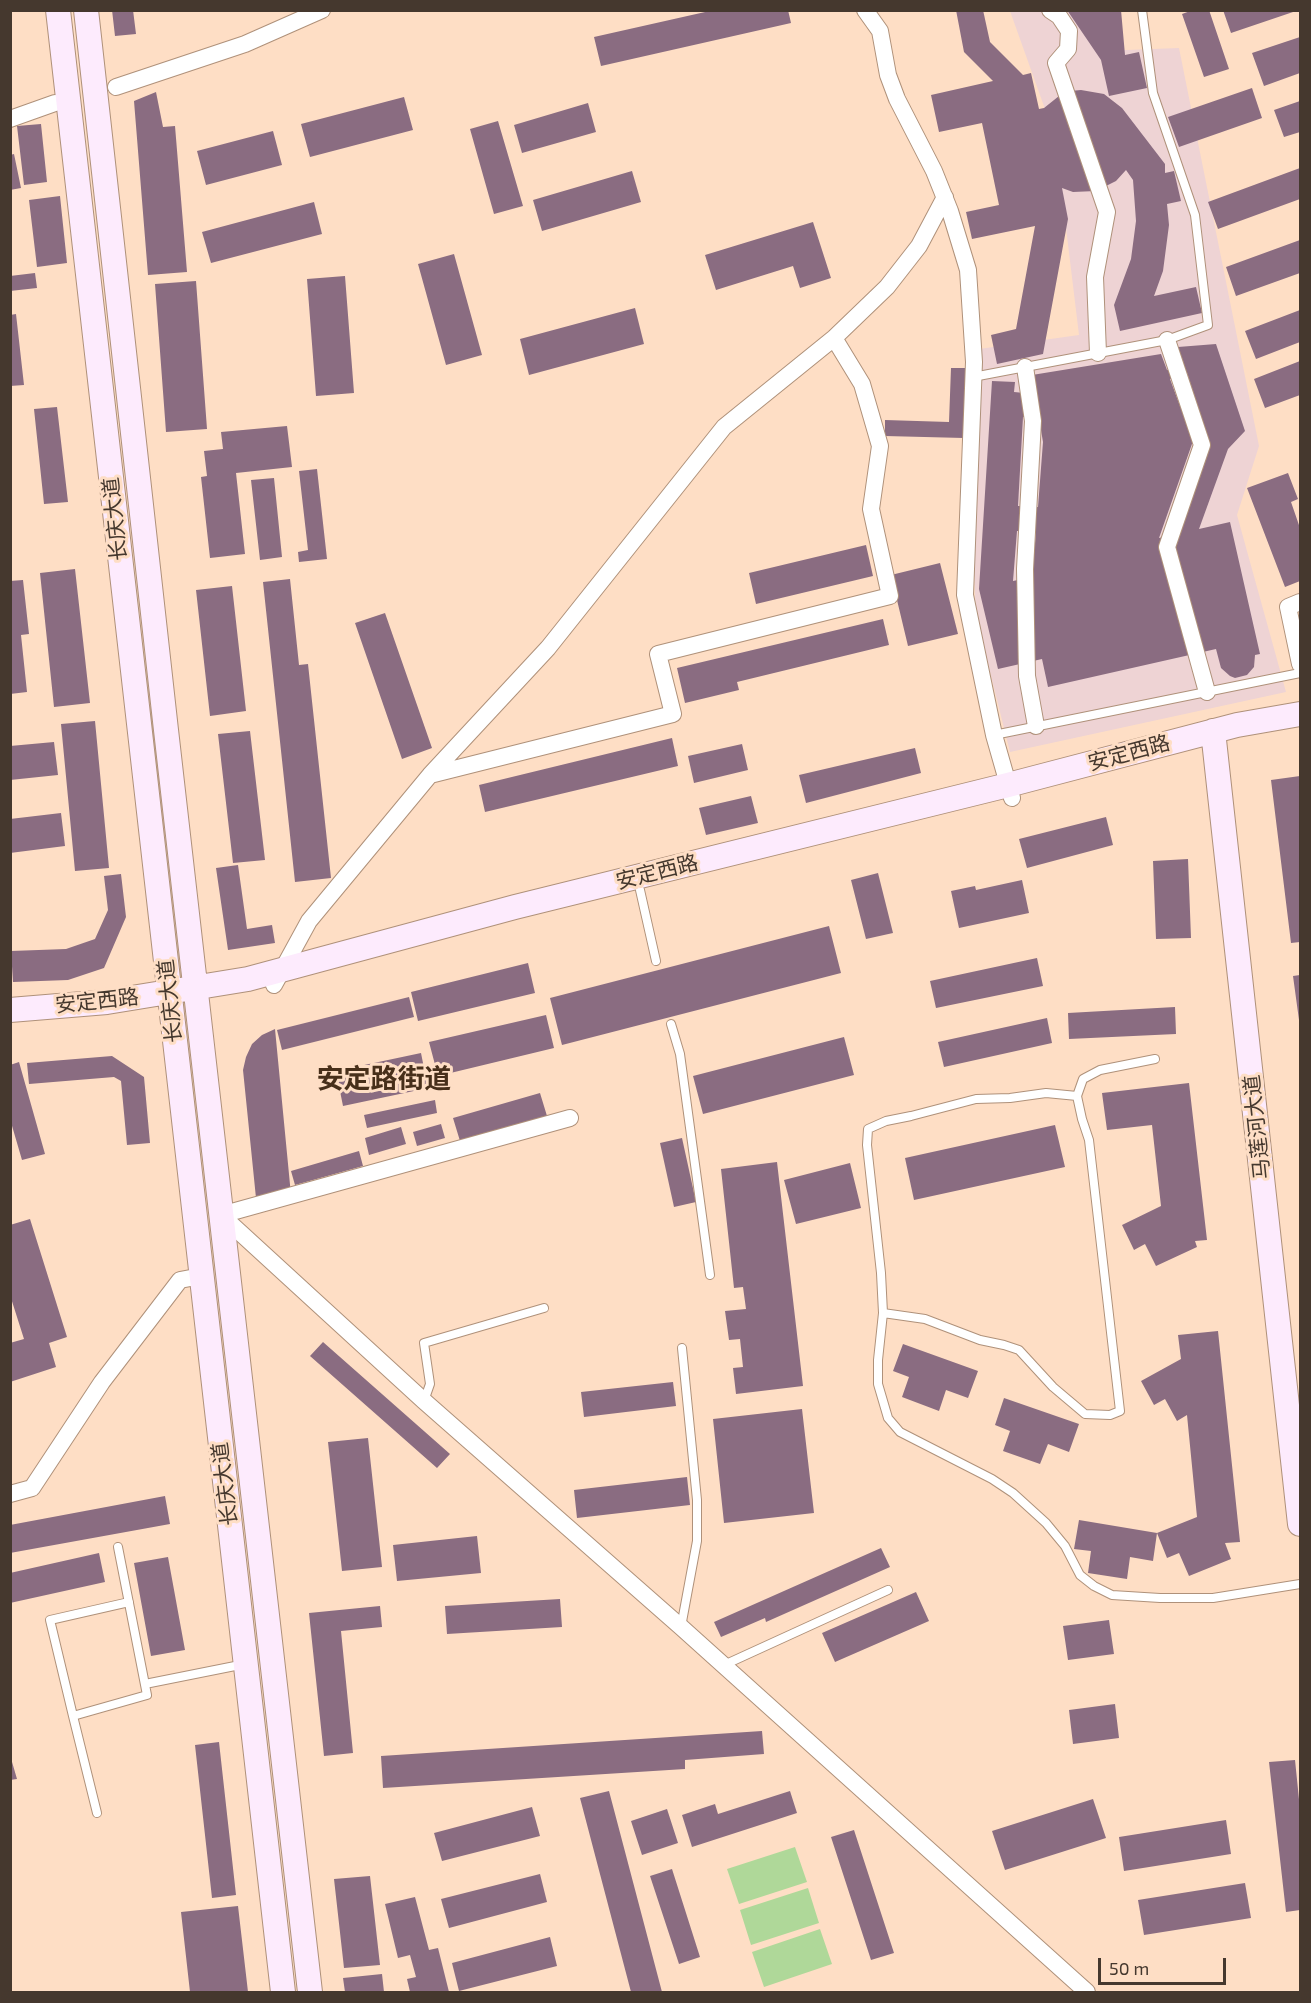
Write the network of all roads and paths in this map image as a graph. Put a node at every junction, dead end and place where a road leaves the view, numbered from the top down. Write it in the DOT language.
graph roads {
  1 [pos="58,10"];
  2 [pos="86,10"];
  3 [pos="322,10"];
  4 [pos="865,10"];
  5 [pos="1050,10"];
  6 [pos="1142,10"];
  7 [pos="116,87"];
  8 [pos="55,103"];
  9 [pos="10,119"];
  10 [pos="945,197"];
  11 [pos="834,338"];
  12 [pos="1167,340"];
  13 [pos="1098,353"];
  14 [pos="1025,367"];
  15 [pos="973,377"];
  16 [pos="1300,602"];
  17 [pos="1300,664"];
  18 [pos="1300,673"];
  19 [pos="1207,692"];
  20 [pos="1300,714"];
  21 [pos="1036,726"];
  22 [pos="1300,727"];
  23 [pos="994,735"];
  24 [pos="1221,735"];
  25 [pos="429,775"];
  26 [pos="1010,792"];
  27 [pos="640,890"];
  28 [pos="656,961"];
  29 [pos="278,977"];
  30 [pos="197,994"];
  31 [pos="170,999"];
  32 [pos="11,1020"];
  33 [pos="671,1024"];
  34 [pos="1155,1059"];
  35 [pos="1077,1096"];
  36 [pos="570,1118"];
  37 [pos="221,1215"];
  38 [pos="710,1275"];
  39 [pos="201,1276"];
  40 [pos="544,1308"];
  41 [pos="883,1313"];
  42 [pos="682,1348"];
  43 [pos="1300,1390"];
  44 [pos="423,1401"];
  45 [pos="10,1494"];
  46 [pos="1300,1524"];
  47 [pos="118,1547"];
  48 [pos="1300,1584"];
  49 [pos="888,1590"];
  50 [pos="129,1602"];
  51 [pos="681,1627"];
  52 [pos="245,1664"];
  53 [pos="723,1665"];
  54 [pos="145,1684"];
  55 [pos="73,1716"];
  56 [pos="97,1814"];
  57 [pos="283,1992"];
  58 [pos="310,1992"];
  59 [pos="1088,1992"];
  1 -- 31 [label="main road, 长庆大道"];
  2 -- 30 [label="main road, 长庆大道"];
  3 -- 7 [label="street"];
  4 -- 10 [label="street"];
  5 -- 13 [label="street"];
  6 -- 12 [label="lane"];
  8 -- 9 [label="street"];
  10 -- 11 [label="street"];
  10 -- 15 [label="street"];
  11 -- 25 [label="street"];
  11 -- 25 [label="street"];
  12 -- 13 [label="lane"];
  12 -- 19 [label="street"];
  13 -- 14 [label="lane"];
  14 -- 15 [label="lane"];
  14 -- 21 [label="street"];
  15 -- 23 [label="street"];
  16 -- 17 [label="street"];
  18 -- 19 [label="lane"];
  19 -- 21 [label="lane"];
  20 -- 24 [label="main road, 安定西路"];
  21 -- 23 [label="lane"];
  22 -- 24 [label="main road, 安定西路"];
  23 -- 26 [label="street"];
  24 -- 26 [label="main road, 安定西路"];
  24 -- 43 [label="main road, 马莲河大道"];
  24 -- 46 [label="main road, 马莲河大道"];
  25 -- 29 [label="street"];
  26 -- 27 [label="main road, 安定西路"];
  26 -- 29 [label="main road, 安定西路"];
  27 -- 28 [label="lane"];
  27 -- 29 [label="main road, 安定西路"];
  29 -- 30 [label="main road, 安定西路"];
  30 -- 31 [label="main road, 安定西路"];
  30 -- 37 [label="main road, 长庆大道"];
  31 -- 32 [label="main road, 安定西路"];
  31 -- 39 [label="main road, 长庆大道"];
  33 -- 38 [label="lane"];
  34 -- 35 [label="lane"];
  35 -- 41 [label="lane"];
  35 -- 41 [label="lane"];
  36 -- 37 [label="street"];
  37 -- 44 [label="street"];
  37 -- 58 [label="main road, 长庆大道"];
  39 -- 45 [label="street"];
  39 -- 52 [label="main road, 长庆大道"];
  40 -- 44 [label="lane"];
  41 -- 48 [label="lane"];
  42 -- 51 [label="lane"];
  44 -- 51 [label="street"];
  47 -- 50 [label="lane"];
  49 -- 53 [label="lane"];
  50 -- 54 [label="lane"];
  50 -- 55 [label="lane"];
  51 -- 53 [label="street"];
  52 -- 54 [label="lane"];
  52 -- 57 [label="main road, 长庆大道"];
  53 -- 59 [label="street"];
  54 -- 55 [label="lane"];
  55 -- 56 [label="lane"];
}
